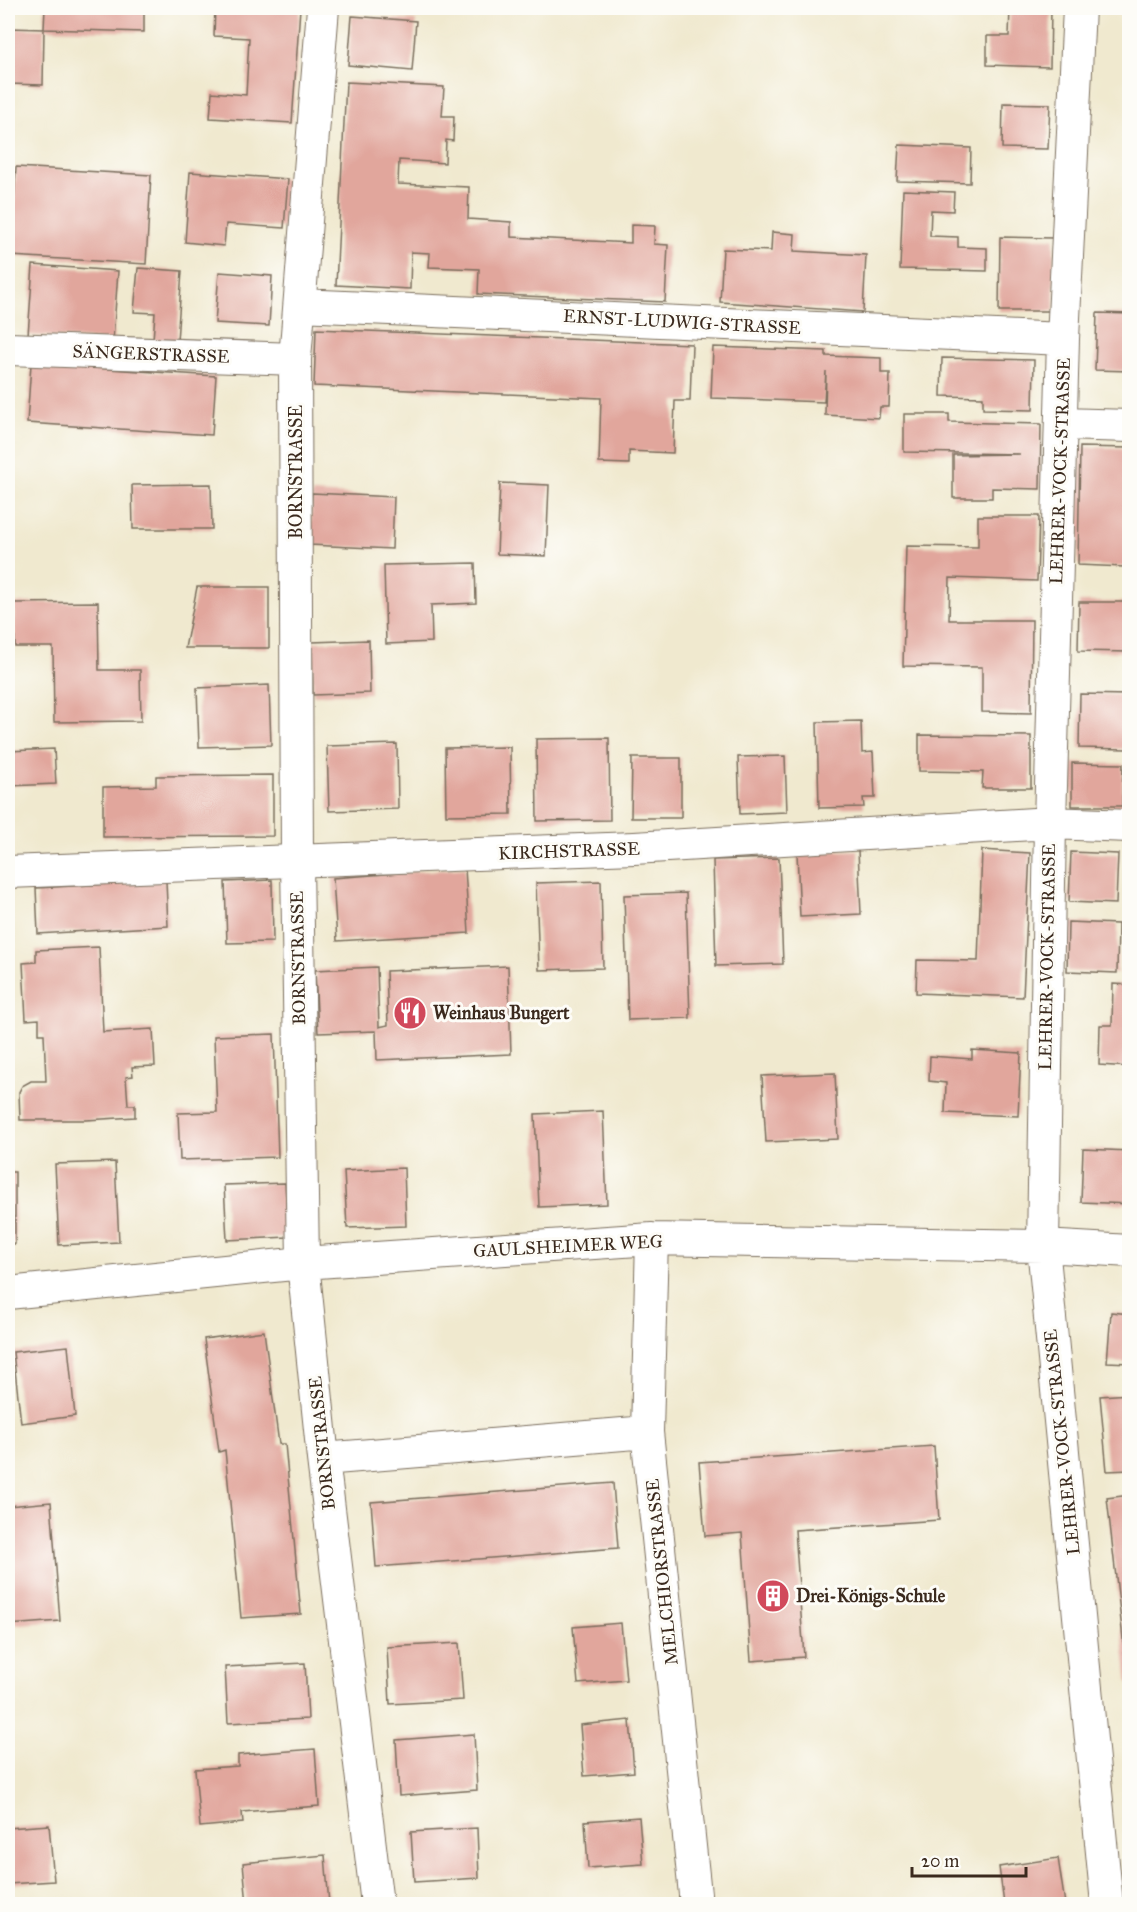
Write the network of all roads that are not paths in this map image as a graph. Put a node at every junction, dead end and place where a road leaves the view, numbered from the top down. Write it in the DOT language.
graph roads {
  1 [pos="323,8"];
  2 [pos="1078,8"];
  3 [pos="300,305"];
  4 [pos="1064,339"];
  5 [pos="8,349"];
  6 [pos="295,359"];
  7 [pos="1062,424"];
  8 [pos="1130,426"];
  9 [pos="1050,823"];
  10 [pos="1130,826"];
  11 [pos="297,861"];
  12 [pos="8,872"];
  13 [pos="652,1239"];
  14 [pos="1043,1246"];
  15 [pos="1130,1251"];
  16 [pos="303,1263"];
  17 [pos="8,1293"];
  18 [pos="647,1432"];
  19 [pos="323,1459"];
  20 [pos="377,1905"];
  21 [pos="696,1905"];
  22 [pos="1107,1905"];
  1 -- 3 [label="street, BORNSTRASSE"];
  2 -- 4 [label="street, LEHRER-VOCK-STRASSE"];
  3 -- 4 [label="street, ERNST-LUDWIG-STRASSE"];
  3 -- 6 [label="street, BORNSTRASSE"];
  4 -- 7 [label="street, LEHRER-VOCK-STRASSE"];
  5 -- 6 [label="street, SÄNGERSTRASSE"];
  6 -- 11 [label="street, BORNSTRASSE"];
  7 -- 8 [label="street"];
  7 -- 9 [label="street, LEHRER-VOCK-STRASSE"];
  9 -- 10 [label="street, KIRCHSTRASSE"];
  9 -- 11 [label="street, KIRCHSTRASSE"];
  9 -- 14 [label="street, LEHRER-VOCK-STRASSE"];
  11 -- 12 [label="street, KIRCHSTRASSE"];
  11 -- 16 [label="street, BORNSTRASSE"];
  13 -- 14 [label="street, GAULSHEIMER WEG"];
  13 -- 16 [label="street, GAULSHEIMER WEG"];
  13 -- 18 [label="street, MELCHIORSTRASSE"];
  14 -- 15 [label="street, GAULSHEIMER WEG"];
  14 -- 22 [label="street, LEHRER-VOCK-STRASSE"];
  16 -- 17 [label="street, GAULSHEIMER WEG"];
  16 -- 19 [label="street, BORNSTRASSE"];
  18 -- 19 [label="street"];
  18 -- 21 [label="street, MELCHIORSTRASSE"];
  19 -- 20 [label="street, BORNSTRASSE"];
}
